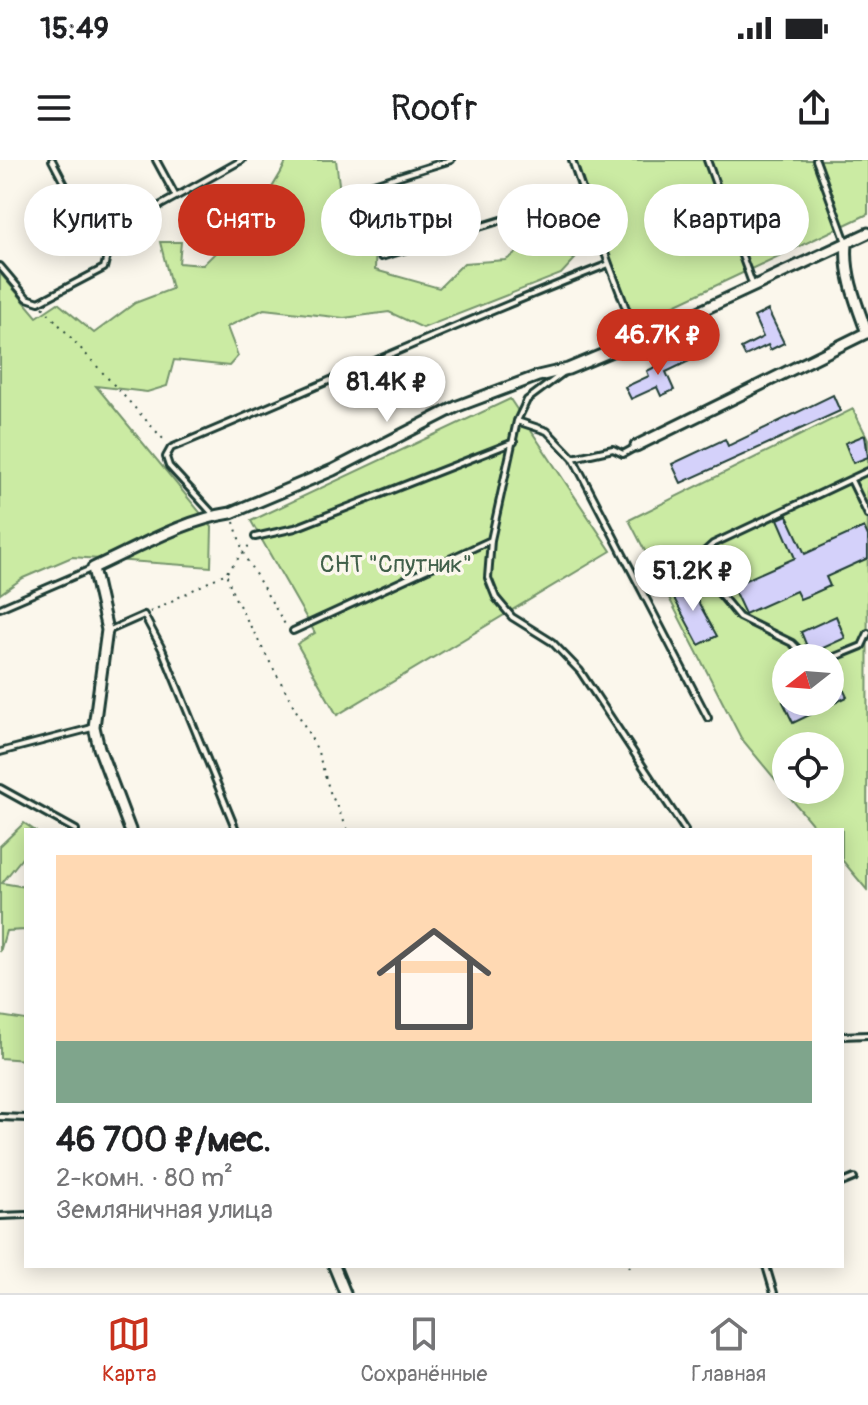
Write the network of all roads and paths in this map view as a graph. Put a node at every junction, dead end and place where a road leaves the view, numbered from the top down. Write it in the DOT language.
graph roads {
  1 [pos="52,160"];
  2 [pos="156,160"];
  3 [pos="242,160"];
  4 [pos="451,160"];
  5 [pos="572,160"];
  6 [pos="707,160"];
  7 [pos="816,160"];
  8 [pos="65,184"];
  9 [pos="373,184"];
  10 [pos="580,184"];
  11 [pos="175,195"];
  12 [pos="162,203"];
  13 [pos="497,222"];
  14 [pos="868,233"];
  15 [pos="847,244"];
  16 [pos="107,256"];
  17 [pos="606,256"];
  18 [pos="381,257"];
  19 [pos="609,264"];
  20 [pos="0,266"];
  21 [pos="753,286"];
  22 [pos="39,302"];
  23 [pos="868,333"];
  24 [pos="638,340"];
  25 [pos="568,369"];
  26 [pos="517,421"];
  27 [pos="514,442"];
  28 [pos="636,446"];
  29 [pos="171,448"];
  30 [pos="573,458"];
  31 [pos="868,471"];
  32 [pos="851,480"];
  33 [pos="231,513"];
  34 [pos="214,515"];
  35 [pos="868,515"];
  36 [pos="255,537"];
  37 [pos="491,540"];
  38 [pos="244,555"];
  39 [pos="93,568"];
  40 [pos="226,573"];
  41 [pos="0,608"];
  42 [pos="144,615"];
  43 [pos="107,630"];
  44 [pos="293,631"];
  45 [pos="868,633"];
  46 [pos="793,644"];
  47 [pos="844,653"];
  48 [pos="708,718"];
  49 [pos="94,727"];
  50 [pos="0,752"];
  51 [pos="0,788"];
  52 [pos="72,828"];
  53 [pos="129,828"];
  54 [pos="235,828"];
  55 [pos="347,828"];
  56 [pos="684,828"];
  57 [pos="868,1035"];
  58 [pos="844,1036"];
  59 [pos="0,1117"];
  60 [pos="24,1118"];
  61 [pos="854,1178"];
  62 [pos="844,1182"];
  63 [pos="24,1215"];
  64 [pos="0,1216"];
  65 [pos="335,1268"];
  66 [pos="767,1268"];
  67 [pos="345,1293"];
  68 [pos="774,1293"];
  1 -- 8 [label="lane"];
  2 -- 11 [label="lane"];
  3 -- 11 [label="lane"];
  4 -- 9 [label="lane"];
  5 -- 10 [label="lane"];
  6 -- 21 [label="lane"];
  7 -- 15 [label="lane"];
  11 -- 12 [label="lane"];
  13 -- 18 [label="lane"];
  14 -- 15 [label="street"];
  15 -- 21 [label="street"];
  15 -- 23 [label="street"];
  16 -- 22 [label="lane"];
  17 -- 19 [label="lane"];
  19 -- 24 [label="lane"];
  19 -- 29 [label="lane"];
  20 -- 22 [label="lane"];
  21 -- 24 [label="street"];
  22 -- 29 [label="path"];
  23 -- 28 [label="street"];
  24 -- 25 [label="street"];
  25 -- 26 [label="lane"];
  25 -- 33 [label="street"];
  26 -- 27 [label="lane"];
  26 -- 30 [label="lane"];
  27 -- 36 [label="lane"];
  27 -- 37 [label="lane"];
  28 -- 30 [label="lane"];
  29 -- 34 [label="lane"];
  30 -- 48 [label="lane"];
  31 -- 32 [label="lane"];
  32 -- 35 [label="lane"];
  32 -- 46 [label="lane"];
  33 -- 34 [label="street"];
  33 -- 38 [label="path"];
  34 -- 39 [label="street"];
  36 -- 38 [label="path"];
  37 -- 44 [label="lane"];
  37 -- 56 [label="lane"];
  38 -- 40 [label="path"];
  38 -- 44 [label="path"];
  39 -- 41 [label="lane"];
  39 -- 43 [label="street"];
  40 -- 42 [label="path"];
  40 -- 55 [label="path"];
  42 -- 43 [label="lane"];
  42 -- 54 [label="lane"];
  43 -- 49 [label="street"];
  45 -- 47 [label="lane"];
  49 -- 50 [label="lane"];
  49 -- 53 [label="street"];
  51 -- 52 [label="lane"];
  57 -- 58 [label="lane"];
  59 -- 60 [label="lane"];
  61 -- 62 [label="lane"];
  63 -- 64 [label="lane"];
  65 -- 67 [label="street"];
  66 -- 68 [label="lane"];
}
